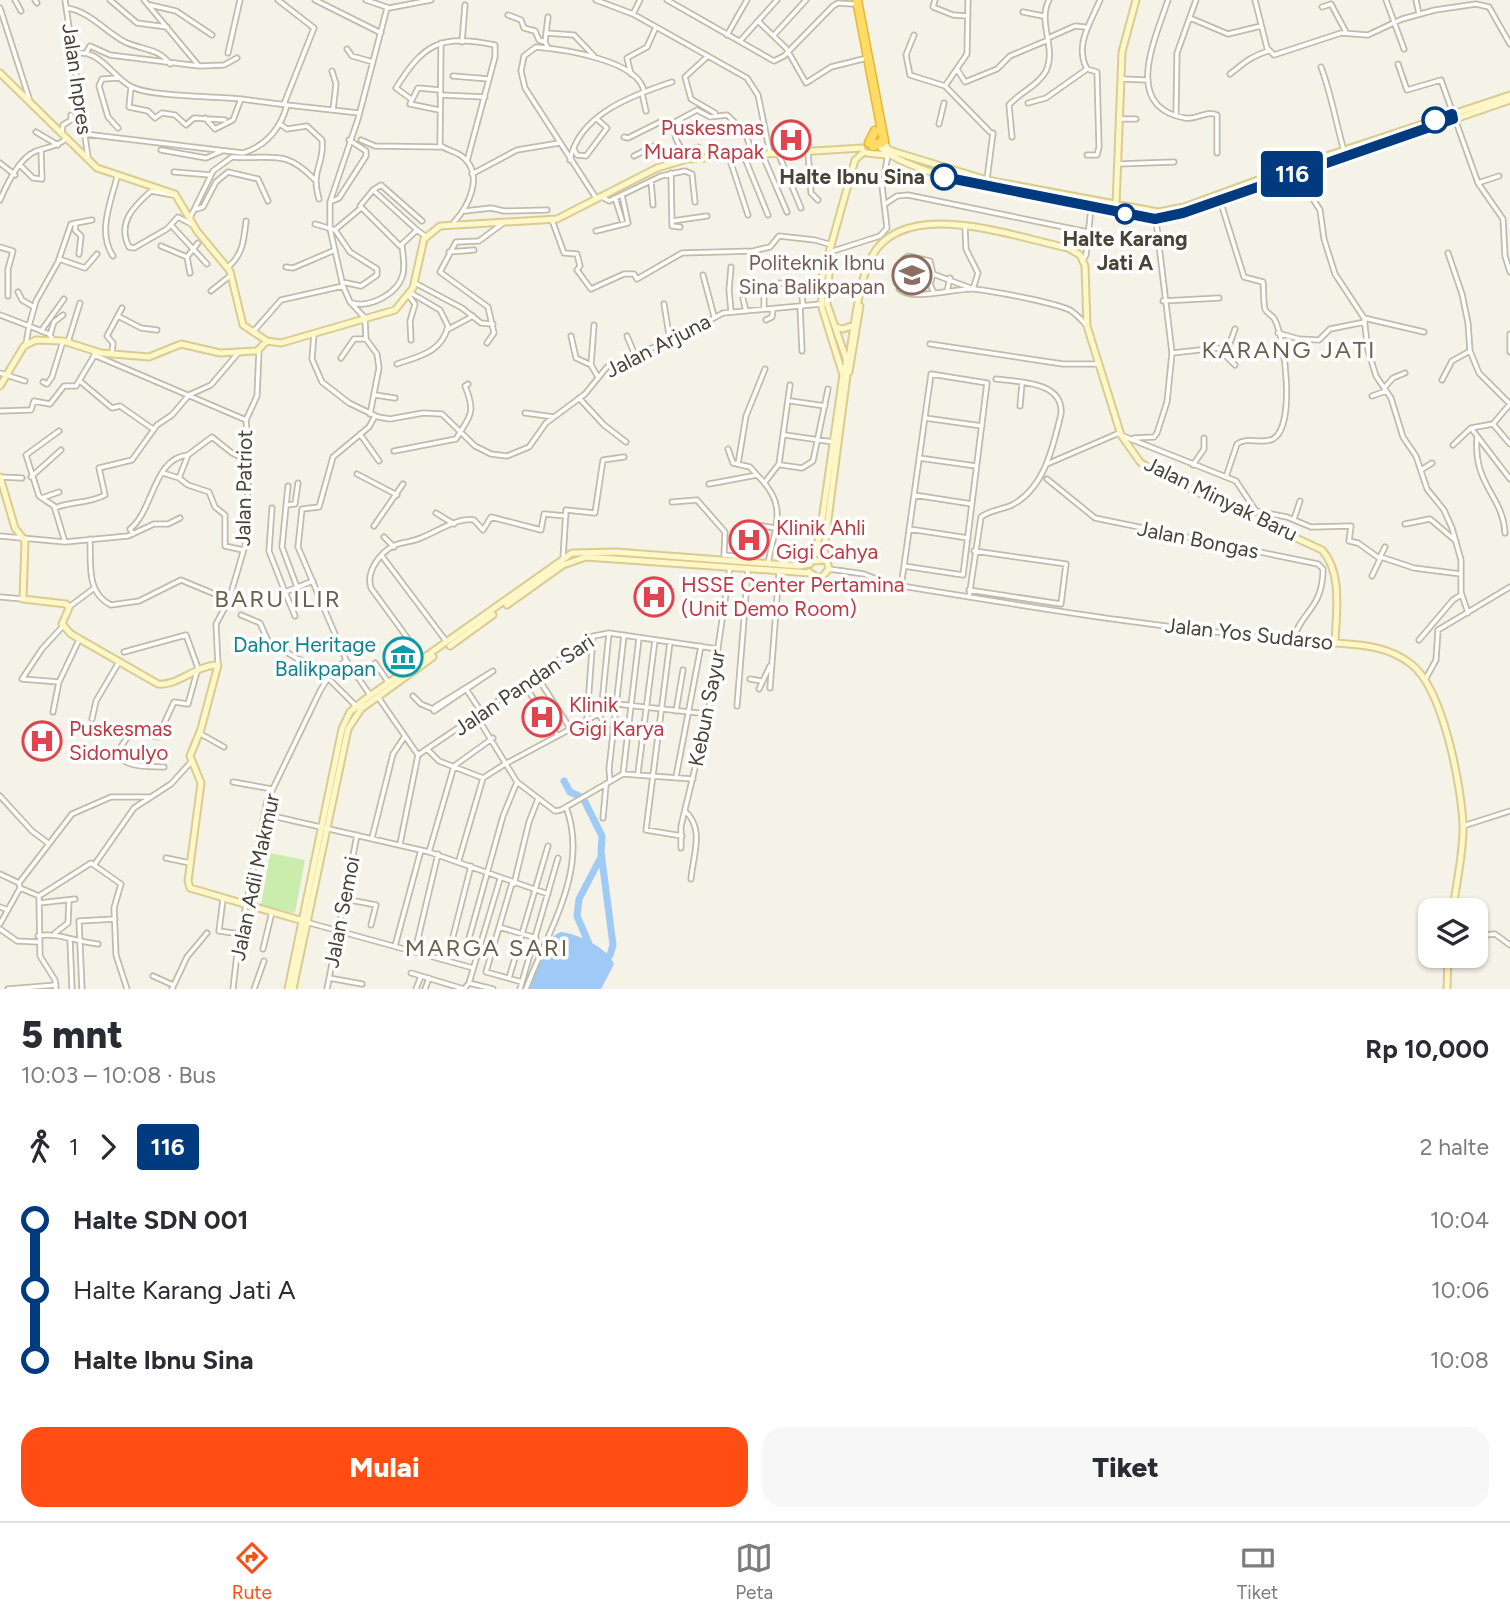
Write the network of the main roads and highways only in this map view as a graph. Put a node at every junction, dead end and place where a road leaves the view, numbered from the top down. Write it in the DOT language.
graph roads {
  1 [pos="1136,0"];
  2 [pos="854,1"];
  3 [pos="1,75"];
  4 [pos="1510,98"];
  5 [pos="1453,116"];
  6 [pos="871,146"];
  7 [pos="889,153"];
  8 [pos="986,184"];
  9 [pos="1116,205"];
  10 [pos="831,250"];
  11 [pos="1079,253"];
  12 [pos="1085,269"];
  13 [pos="860,303"];
  14 [pos="854,326"];
  15 [pos="835,327"];
  16 [pos="267,341"];
  17 [pos="847,366"];
  18 [pos="3,374"];
  19 [pos="845,374"];
  20 [pos="0,386"];
  21 [pos="833,443"];
  22 [pos="0,477"];
  23 [pos="2,495"];
  24 [pos="616,555"];
  25 [pos="825,560"];
  26 [pos="811,562"];
  27 [pos="750,565"];
  28 [pos="810,573"];
  29 [pos="489,615"];
  30 [pos="1335,643"];
  31 [pos="323,827"];
  32 [pos="1454,898"];
  33 [pos="303,921"];
  34 [pos="1448,968"];
  35 [pos="290,989"];
  36 [pos="1447,989"];
  1 -- 9 [label="main road"];
  2 -- 6 [label="highway"];
  2 -- 6 [label="highway"];
  3 -- 16 [label="main road"];
  4 -- 5 [label="main road"];
  5 -- 8 [label="main road"];
  5 -- 9 [label="main road"];
  6 -- 7 [label="main road"];
  6 -- 7 [label="main road"];
  6 -- 10 [label="main road"];
  6 -- 16 [label="main road"];
  7 -- 8 [label="main road"];
  8 -- 9 [label="main road"];
  10 -- 15 [label="main road"];
  10 -- 19 [label="main road"];
  11 -- 12 [label="main road, Jalan Minyak Baru"];
  11 -- 12 [label="main road, Jalan Minyak Baru"];
  11 -- 13 [label="main road"];
  12 -- 30 [label="main road, Jalan Minyak Baru"];
  13 -- 14 [label="main road"];
  13 -- 19 [label="main road"];
  14 -- 15 [label="main road"];
  14 -- 17 [label="main road"];
  15 -- 17 [label="main road"];
  16 -- 18 [label="main road"];
  17 -- 19 [label="main road"];
  18 -- 20 [label="main road"];
  19 -- 21 [label="main road"];
  21 -- 25 [label="main road"];
  21 -- 26 [label="main road"];
  22 -- 23 [label="main road"];
  23 -- 33 [label="main road"];
  24 -- 27 [label="main road"];
  24 -- 27 [label="main road"];
  24 -- 29 [label="main road"];
  24 -- 29 [label="main road"];
  25 -- 26 [label="main road"];
  25 -- 28 [label="main road"];
  26 -- 27 [label="main road"];
  26 -- 28 [label="main road"];
  27 -- 28 [label="main road"];
  29 -- 31 [label="main road"];
  29 -- 31 [label="main road"];
  30 -- 32 [label="main road, Jalan Yos Sudarso"];
  31 -- 33 [label="main road"];
  31 -- 33 [label="main road"];
  33 -- 35 [label="main road"];
  34 -- 36 [label="main road"];
}
